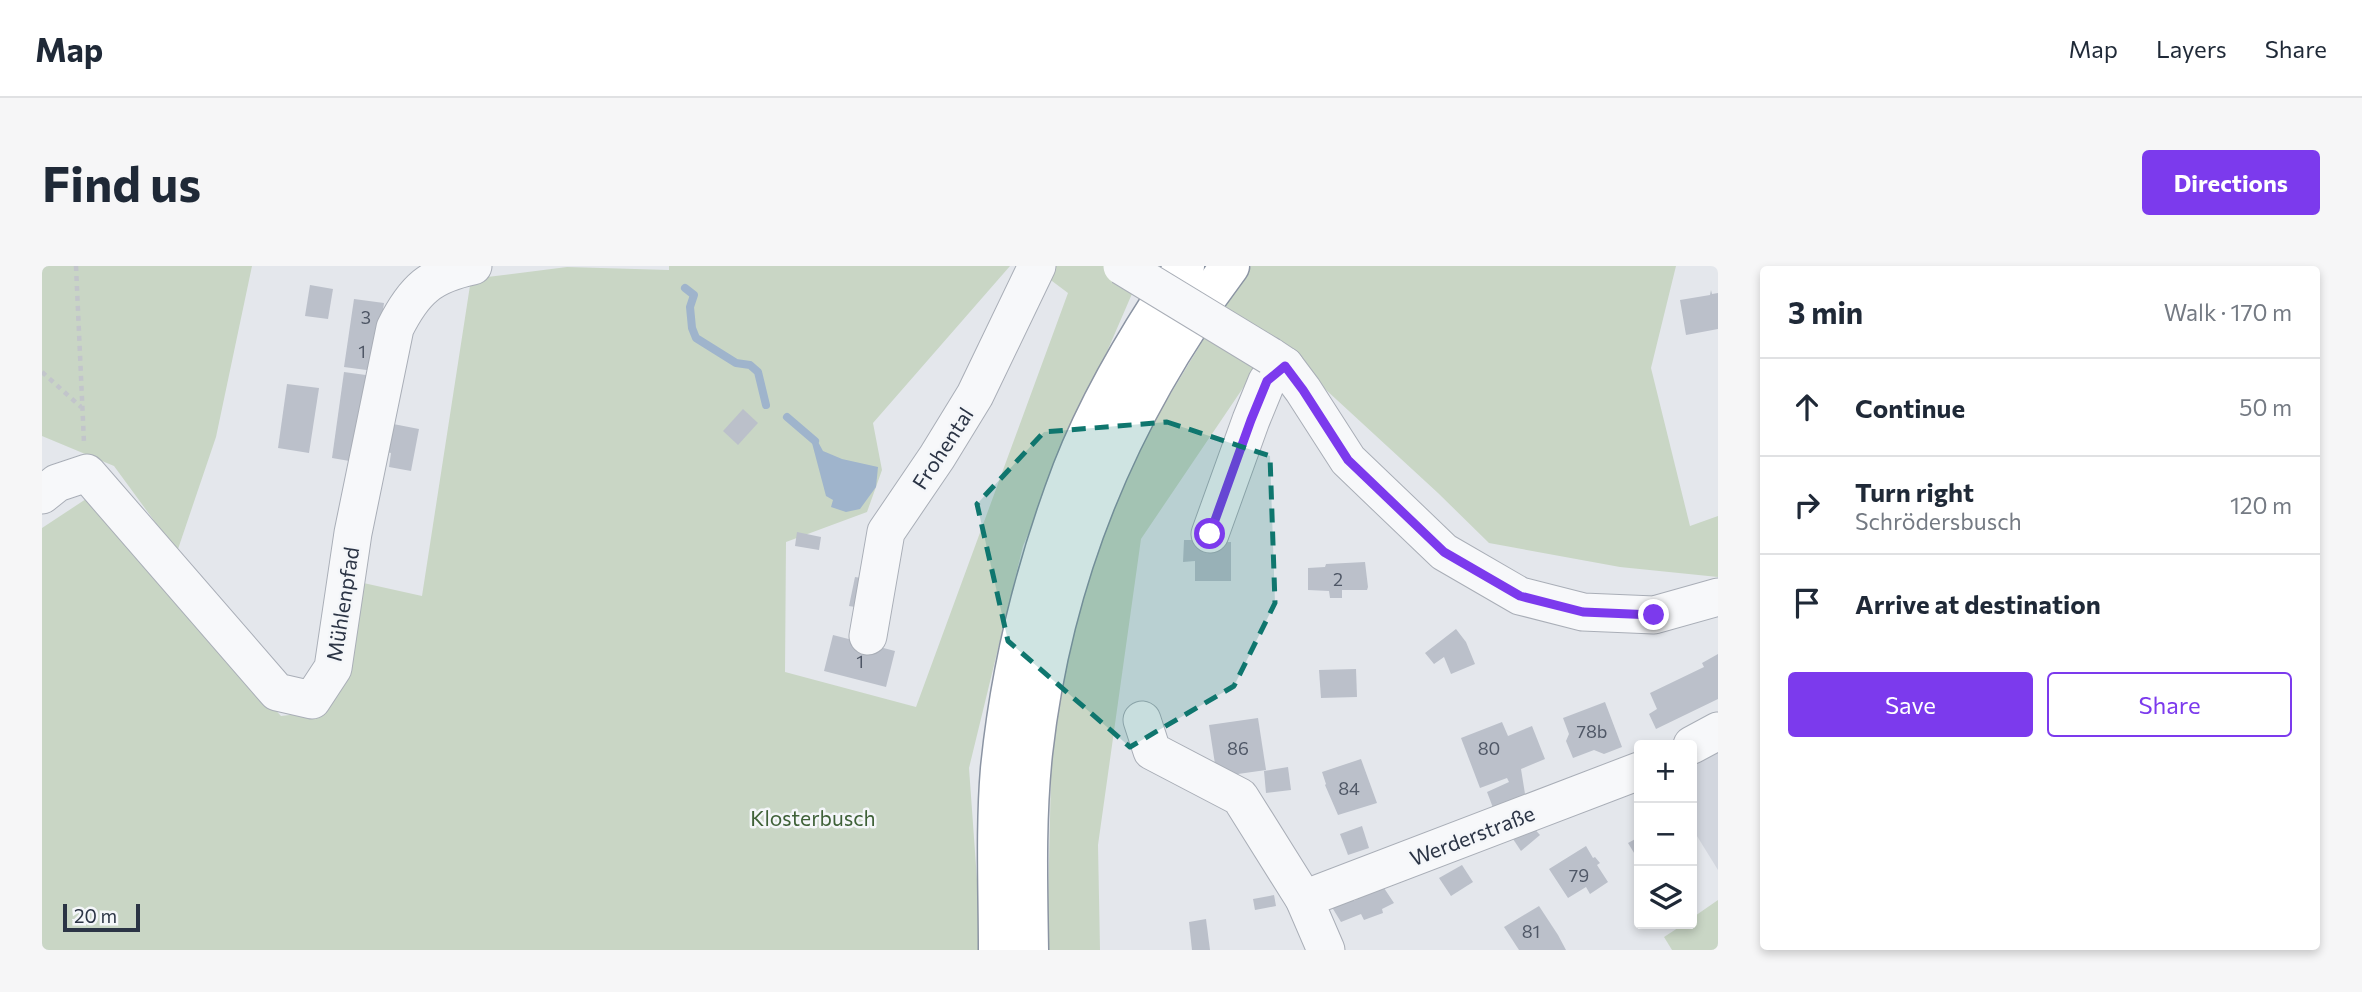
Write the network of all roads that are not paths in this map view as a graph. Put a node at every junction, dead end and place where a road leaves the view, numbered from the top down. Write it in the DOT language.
graph roads {
  1 [pos="473,266"];
  2 [pos="1037,266"];
  3 [pos="1122,266"];
  4 [pos="1185,266"];
  5 [pos="1230,266"];
  6 [pos="1278,361"];
  7 [pos="42,495"];
  8 [pos="1210,534"];
  9 [pos="1718,597"];
  10 [pos="868,636"];
  11 [pos="1142,720"];
  12 [pos="1718,731"];
  13 [pos="1697,742"];
  14 [pos="1634,773"];
  15 [pos="1304,899"];
  16 [pos="998,950"];
  17 [pos="1029,950"];
  18 [pos="1326,950"];
  1 -- 7 [label="street, Mühlenpfad"];
  2 -- 10 [label="street, Frohental"];
  3 -- 6 [label="street, bridge"];
  4 -- 16 [label="highway"];
  5 -- 17 [label="highway"];
  6 -- 8 [label="street"];
  6 -- 9 [label="street"];
  11 -- 15 [label="street"];
  12 -- 13 [label="street"];
  14 -- 15 [label="street, Werderstraße"];
  15 -- 18 [label="street"];
}
